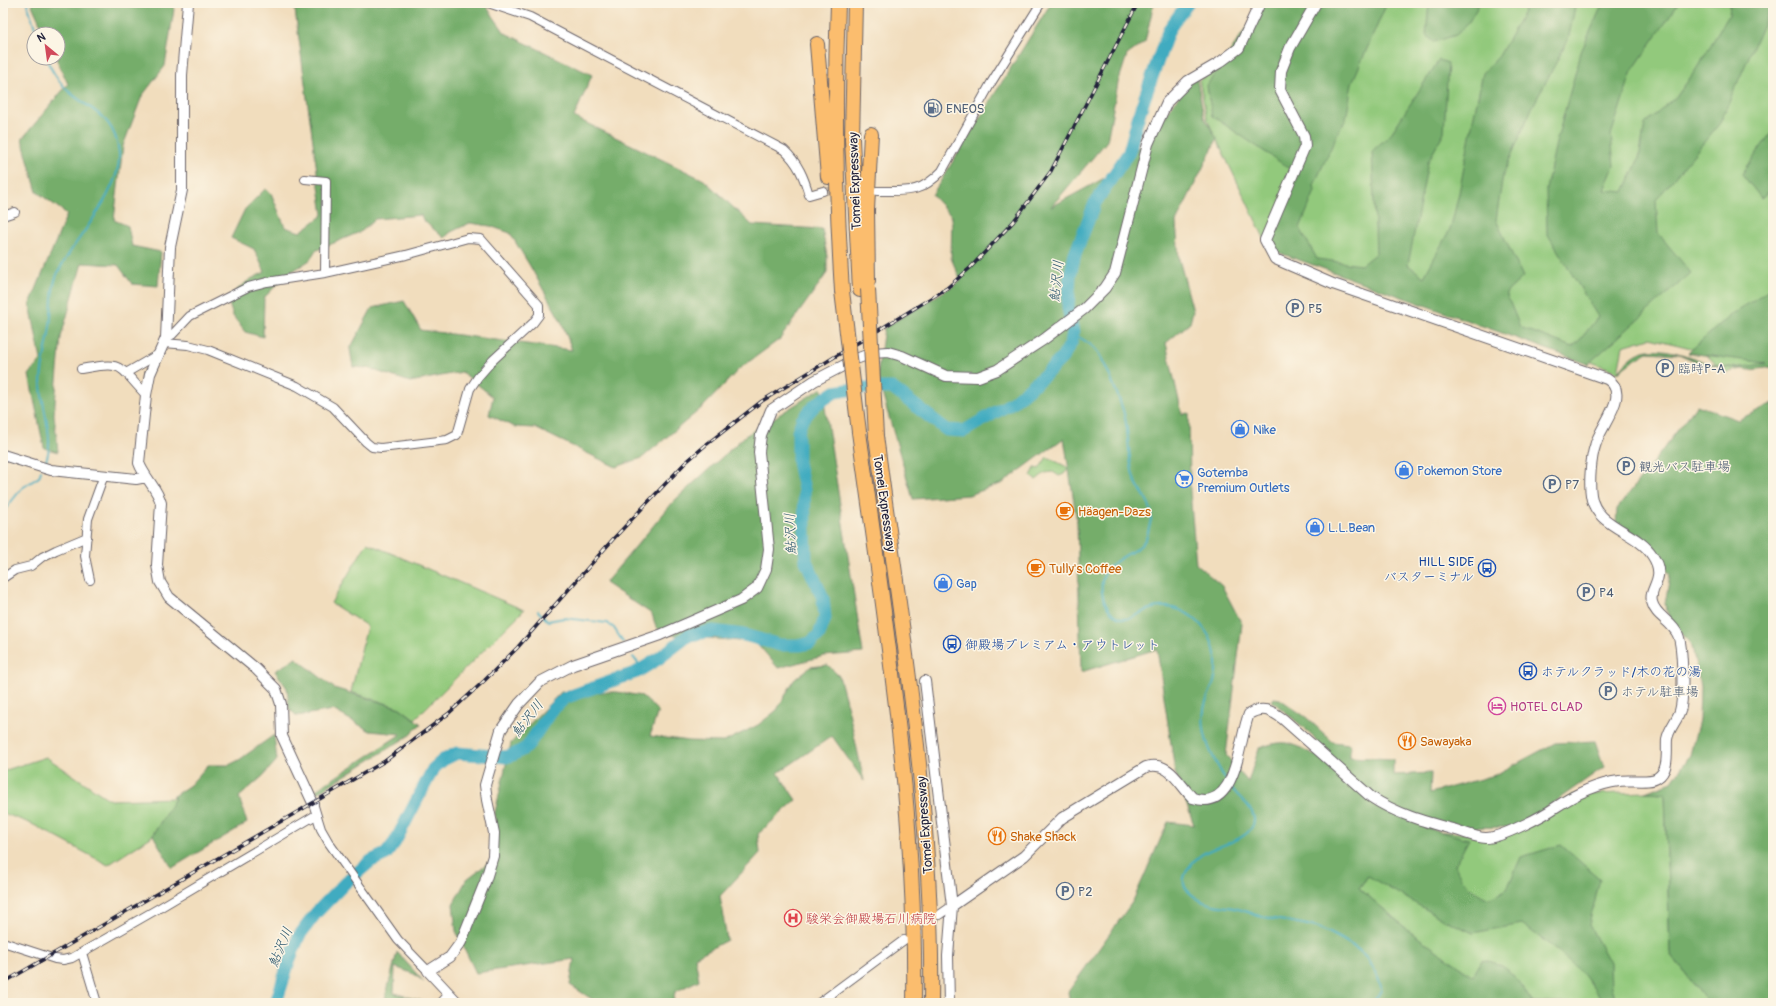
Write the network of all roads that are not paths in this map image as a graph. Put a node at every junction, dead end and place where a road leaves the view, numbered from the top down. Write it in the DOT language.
graph roads {
  1 [pos="188,3"];
  2 [pos="488,3"];
  3 [pos="838,3"];
  4 [pos="855,3"];
  5 [pos="1041,3"];
  6 [pos="1260,3"];
  7 [pos="1316,3"];
  8 [pos="817,44"];
  9 [pos="871,134"];
  10 [pos="305,180"];
  11 [pos="823,191"];
  12 [pos="877,192"];
  13 [pos="15,212"];
  14 [pos="3,216"];
  15 [pos="841,265"];
  16 [pos="325,273"];
  17 [pos="864,290"];
  18 [pos="165,340"];
  19 [pos="158,355"];
  20 [pos="81,369"];
  21 [pos="126,373"];
  22 [pos="146,395"];
  23 [pos="3,455"];
  24 [pos="104,475"];
  25 [pos="146,477"];
  26 [pos="87,537"];
  27 [pos="3,578"];
  28 [pos="90,580"];
  29 [pos="925,680"];
  30 [pos="313,803"];
  31 [pos="316,814"];
  32 [pos="952,906"];
  33 [pos="939,915"];
  34 [pos="904,940"];
  35 [pos="3,942"];
  36 [pos="82,953"];
  37 [pos="428,972"];
  38 [pos="450,994"];
  39 [pos="97,1003"];
  40 [pos="441,1003"];
  41 [pos="458,1003"];
  42 [pos="819,1003"];
  43 [pos="914,1003"];
  44 [pos="931,1003"];
  45 [pos="949,1003"];
  1 -- 18 [label="street"];
  2 -- 11 [label="street"];
  3 -- 15 [label="highway, Tomei Expressway"];
  4 -- 17 [label="highway, Tomei Expressway"];
  5 -- 12 [label="street"];
  6 -- 37 [label="street"];
  7 -- 32 [label="street"];
  8 -- 15 [label="highway"];
  9 -- 17 [label="highway"];
  10 -- 16 [label="street"];
  13 -- 14 [label="street"];
  15 -- 43 [label="highway, Tomei Expressway, bridge"];
  16 -- 18 [label="street"];
  16 -- 18 [label="street"];
  17 -- 44 [label="highway, Tomei Expressway, bridge"];
  18 -- 19 [label="street"];
  19 -- 21 [label="street"];
  19 -- 22 [label="street"];
  20 -- 21 [label="street"];
  21 -- 22 [label="street"];
  22 -- 25 [label="street"];
  23 -- 24 [label="street"];
  24 -- 25 [label="street"];
  24 -- 26 [label="street"];
  25 -- 30 [label="street"];
  26 -- 27 [label="street"];
  26 -- 28 [label="street"];
  29 -- 32 [label="street"];
  30 -- 31 [label="street"];
  31 -- 36 [label="street"];
  31 -- 37 [label="street"];
  32 -- 33 [label="street"];
  32 -- 45 [label="street"];
  34 -- 42 [label="street"];
  35 -- 36 [label="street"];
  36 -- 39 [label="street"];
  37 -- 38 [label="street"];
  38 -- 40 [label="street"];
  38 -- 41 [label="street"];
}
